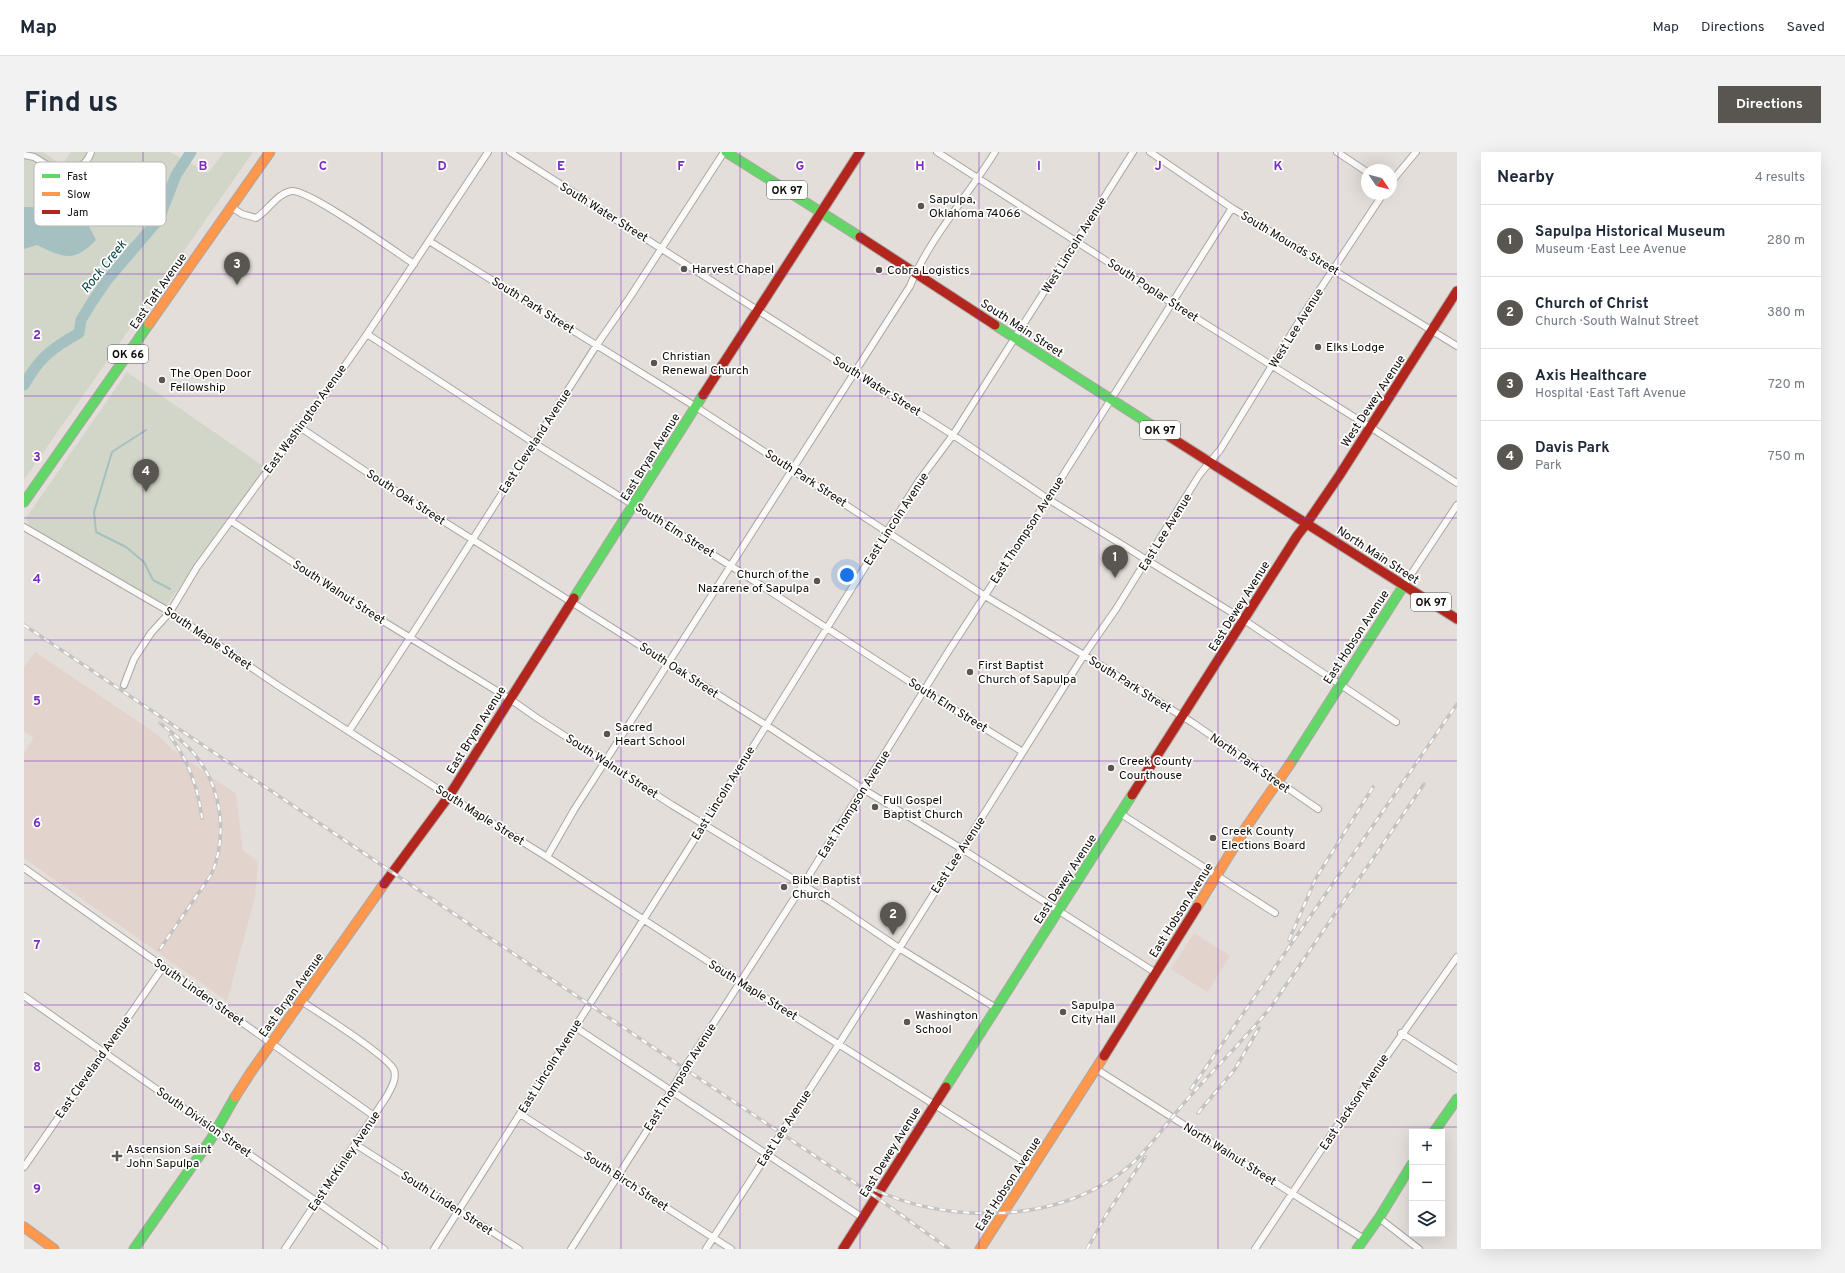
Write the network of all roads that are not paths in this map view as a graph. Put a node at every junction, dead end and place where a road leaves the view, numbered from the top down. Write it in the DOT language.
graph roads {
  1 [pos="91,152"];
  2 [pos="270,152"];
  3 [pos="488,152"];
  4 [pos="510,152"];
  5 [pos="725,152"];
  6 [pos="860,152"];
  7 [pos="937,152"];
  8 [pos="996,152"];
  9 [pos="1133,152"];
  10 [pos="1150,152"];
  11 [pos="1337,152"];
  12 [pos="1416,152"];
  13 [pos="24,155"];
  14 [pos="42,162"];
  15 [pos="85,162"];
  16 [pos="1361,168"];
  17 [pos="1397,175"];
  18 [pos="978,177"];
  19 [pos="1378,200"];
  20 [pos="231,207"];
  21 [pos="1232,208"];
  22 [pos="821,212"];
  23 [pos="430,241"];
  24 [pos="1076,241"];
  25 [pos="661,248"];
  26 [pos="414,264"];
  27 [pos="1333,269"];
  28 [pos="916,272"];
  29 [pos="1457,291"];
  30 [pos="1172,303"];
  31 [pos="759,311"];
  32 [pos="1432,330"];
  33 [pos="367,334"];
  34 [pos="1015,338"];
  35 [pos="596,346"];
  36 [pos="1457,346"];
  37 [pos="1272,365"];
  38 [pos="856,373"];
  39 [pos="1111,399"];
  40 [pos="696,407"];
  41 [pos="1370,427"];
  42 [pos="301,428"];
  43 [pos="953,434"];
  44 [pos="534,443"];
  45 [pos="1210,462"];
  46 [pos="792,470"];
  47 [pos="1457,483"];
  48 [pos="1048,499"];
  49 [pos="24,502"];
  50 [pos="634,505"];
  51 [pos="1457,505"];
  52 [pos="231,521"];
  53 [pos="1307,523"];
  54 [pos="24,527"];
  55 [pos="887,531"];
  56 [pos="472,540"];
  57 [pos="1148,559"];
  58 [pos="731,566"];
  59 [pos="1404,585"];
  60 [pos="985,596"];
  61 [pos="572,602"];
  62 [pos="170,612"];
  63 [pos="1457,619"];
  64 [pos="1244,620"];
  65 [pos="826,628"];
  66 [pos="410,638"];
  67 [pos="1084,655"];
  68 [pos="669,664"];
  69 [pos="1340,684"];
  70 [pos="124,685"];
  71 [pos="924,691"];
  72 [pos="510,699"];
  73 [pos="1182,717"];
  74 [pos="1396,722"];
  75 [pos="766,725"];
  76 [pos="349,731"];
  77 [pos="1024,752"];
  78 [pos="605,762"];
  79 [pos="1278,782"];
  80 [pos="863,790"];
  81 [pos="448,796"];
  82 [pos="1318,809"];
  83 [pos="1120,814"];
  84 [pos="703,824"];
  85 [pos="962,849"];
  86 [pos="547,857"];
  87 [pos="24,868"];
  88 [pos="1216,875"];
  89 [pos="803,885"];
  90 [pos="1059,911"];
  91 [pos="1275,913"];
  92 [pos="644,919"];
  93 [pos="899,948"];
  94 [pos="1457,957"];
  95 [pos="163,967"];
  96 [pos="1156,973"];
  97 [pos="740,982"];
  98 [pos="24,996"];
  99 [pos="301,1001"];
  100 [pos="996,1008"];
  101 [pos="575,1027"];
  102 [pos="1401,1034"];
  103 [pos="271,1043"];
  104 [pos="839,1044"];
  105 [pos="104,1052"];
  106 [pos="1457,1069"];
  107 [pos="1096,1070"];
  108 [pos="671,1090"];
  109 [pos="1456,1103"];
  110 [pos="935,1105"];
  111 [pos="520,1114"];
  112 [pos="374,1116"];
  113 [pos="1436,1129"];
  114 [pos="215,1130"];
  115 [pos="356,1144"];
  116 [pos="767,1153"];
  117 [pos="1411,1165"];
  118 [pos="24,1167"];
  119 [pos="1033,1167"];
  120 [pos="617,1176"];
  121 [pos="1292,1194"];
  122 [pos="317,1201"];
  123 [pos="458,1210"];
  124 [pos="863,1218"];
  125 [pos="1379,1218"];
  126 [pos="24,1227"];
  127 [pos="713,1238"];
  128 [pos="1364,1239"];
  129 [pos="54,1249"];
  130 [pos="134,1249"];
  131 [pos="285,1249"];
  132 [pos="384,1249"];
  133 [pos="434,1249"];
  134 [pos="519,1249"];
  135 [pos="571,1249"];
  136 [pos="706,1249"];
  137 [pos="731,1249"];
  138 [pos="844,1249"];
  139 [pos="980,1249"];
  140 [pos="1255,1249"];
  141 [pos="1357,1249"];
  142 [pos="1419,1249"];
  1 -- 15 [label="street"];
  2 -- 20 [label="main road, East Taft Avenue / OK 66"];
  3 -- 23 [label="street, East Washington Avenue"];
  4 -- 25 [label="street, South Water Street"];
  5 -- 22 [label="main road, South Main Street / OK 97"];
  5 -- 25 [label="street, East Cleveland Avenue"];
  6 -- 22 [label="main road, East Bryan Avenue"];
  7 -- 18 [label="street, South Poplar Street"];
  8 -- 18 [label="street"];
  9 -- 24 [label="street, West Lincoln Avenue"];
  10 -- 21 [label="street, South Mounds Street"];
  11 -- 16 [label="street"];
  12 -- 17 [label="street"];
  13 -- 14 [label="street"];
  18 -- 24 [label="street, South Poplar Street"];
  18 -- 28 [label="street"];
  19 -- 27 [label="street, West Lee Avenue"];
  20 -- 26 [label="street"];
  20 -- 49 [label="main road, East Taft Avenue / OK 66"];
  21 -- 27 [label="street, South Mounds Street"];
  21 -- 30 [label="street, East Thompson Avenue"];
  22 -- 28 [label="main road, South Main Street / OK 97"];
  22 -- 31 [label="main road, East Bryan Avenue"];
  23 -- 26 [label="street, East Washington Avenue"];
  23 -- 35 [label="street, South Park Street"];
  24 -- 30 [label="street, South Poplar Street"];
  24 -- 34 [label="street, West Lincoln Avenue"];
  25 -- 31 [label="street, South Water Street"];
  25 -- 35 [label="street, East Cleveland Avenue"];
  26 -- 33 [label="street, East Washington Avenue"];
  27 -- 32 [label="street, South Mounds Street"];
  27 -- 37 [label="street, West Lee Avenue"];
  28 -- 34 [label="main road, South Main Street / OK 97"];
  28 -- 38 [label="street"];
  29 -- 32 [label="main road, West Dewey Avenue"];
  30 -- 37 [label="street, South Poplar Street"];
  30 -- 39 [label="street, East Thompson Avenue"];
  31 -- 38 [label="street, South Water Street"];
  31 -- 40 [label="main road, East Bryan Avenue"];
  32 -- 36 [label="street, South Mounds Street"];
  32 -- 41 [label="main road, West Dewey Avenue"];
  33 -- 42 [label="street, East Washington Avenue"];
  33 -- 44 [label="street, South Elm Street"];
  34 -- 39 [label="main road, South Main Street / OK 97"];
  34 -- 43 [label="street, East Lincoln Avenue"];
  35 -- 40 [label="street, South Park Street"];
  35 -- 44 [label="street, East Cleveland Avenue"];
  37 -- 41 [label="street, South Poplar Street"];
  37 -- 45 [label="street, West Lee Avenue"];
  38 -- 43 [label="street, South Water Street"];
  38 -- 46 [label="street"];
  39 -- 45 [label="main road, South Main Street / OK 97"];
  39 -- 48 [label="street, East Thompson Avenue"];
  40 -- 46 [label="street, South Park Street"];
  40 -- 50 [label="main road, East Bryan Avenue"];
  41 -- 47 [label="street, South Poplar Street"];
  41 -- 53 [label="main road, West Dewey Avenue"];
  42 -- 52 [label="street, East Washington Avenue"];
  42 -- 56 [label="street, South Oak Street"];
  43 -- 48 [label="street, South Water Street"];
  43 -- 55 [label="street, East Lincoln Avenue"];
  44 -- 50 [label="street, South Elm Street"];
  44 -- 56 [label="street, East Cleveland Avenue"];
  45 -- 53 [label="main road, South Main Street / OK 97"];
  45 -- 57 [label="street, East Lee Avenue"];
  46 -- 55 [label="street, South Park Street"];
  46 -- 58 [label="street"];
  48 -- 57 [label="street, South Water Street"];
  48 -- 60 [label="street, East Thompson Avenue"];
  50 -- 58 [label="street, South Elm Street"];
  50 -- 61 [label="main road, East Bryan Avenue"];
  51 -- 59 [label="street"];
  52 -- 62 [label="street, East Washington Avenue"];
  52 -- 66 [label="street, South Walnut Street"];
  53 -- 59 [label="main road, North Main Street / OK 97"];
  53 -- 64 [label="main road, East Dewey Avenue"];
  54 -- 62 [label="street, South Maple Street"];
  55 -- 60 [label="street, South Park Street"];
  55 -- 65 [label="street, East Lincoln Avenue"];
  56 -- 61 [label="street, South Oak Street"];
  56 -- 66 [label="street, East Cleveland Avenue"];
  57 -- 64 [label="street, South Water Street"];
  57 -- 67 [label="street, East Lee Avenue"];
  58 -- 65 [label="street, South Elm Street"];
  58 -- 68 [label="street"];
  59 -- 63 [label="main road, North Main Street / OK 97"];
  59 -- 69 [label="main road, East Hobson Avenue"];
  60 -- 67 [label="street, South Park Street"];
  60 -- 71 [label="street, East Thompson Avenue"];
  61 -- 68 [label="street, South Oak Street"];
  61 -- 72 [label="main road, East Bryan Avenue"];
  62 -- 70 [label="street, East Washington Avenue"];
  62 -- 76 [label="street, South Maple Street"];
  64 -- 69 [label="street, South Water Street"];
  64 -- 73 [label="main road, East Dewey Avenue"];
  65 -- 71 [label="street, South Elm Street"];
  65 -- 75 [label="street, East Lincoln Avenue"];
  66 -- 72 [label="street, South Walnut Street"];
  66 -- 76 [label="street, East Cleveland Avenue"];
  67 -- 73 [label="street, South Park Street"];
  67 -- 77 [label="street, East Lee Avenue"];
  68 -- 75 [label="street, South Oak Street"];
  68 -- 78 [label="street"];
  69 -- 74 [label="street, South Water Street"];
  69 -- 79 [label="main road, East Hobson Avenue"];
  71 -- 77 [label="street, South Elm Street"];
  71 -- 80 [label="street, East Thompson Avenue"];
  72 -- 78 [label="street, South Walnut Street"];
  72 -- 81 [label="main road, East Bryan Avenue"];
  73 -- 79 [label="street, North Park Street"];
  73 -- 83 [label="main road, East Dewey Avenue"];
  75 -- 80 [label="street, South Oak Street"];
  75 -- 84 [label="street, East Lincoln Avenue"];
  76 -- 81 [label="street, South Maple Street"];
  77 -- 85 [label="street, East Lee Avenue"];
  78 -- 84 [label="street, South Walnut Street"];
  78 -- 86 [label="street"];
  79 -- 82 [label="street, North Park Street"];
  79 -- 88 [label="main road, East Hobson Avenue"];
  80 -- 85 [label="street, South Oak Street"];
  80 -- 89 [label="street, East Thompson Avenue"];
  81 -- 86 [label="street, South Maple Street"];
  81 -- 99 [label="main road, East Bryan Avenue"];
  83 -- 88 [label="street"];
  83 -- 90 [label="main road, East Dewey Avenue"];
  84 -- 89 [label="street, South Walnut Street"];
  84 -- 92 [label="street, East Lincoln Avenue"];
  85 -- 90 [label="street, South Oak Street"];
  85 -- 93 [label="street, East Lee Avenue"];
  86 -- 92 [label="street, South Maple Street"];
  87 -- 95 [label="street, South Linden Street"];
  88 -- 91 [label="street"];
  88 -- 96 [label="main road, East Hobson Avenue"];
  89 -- 93 [label="street, South Walnut Street"];
  89 -- 97 [label="street, East Thompson Avenue"];
  90 -- 96 [label="street, South Oak Street"];
  90 -- 100 [label="main road, East Dewey Avenue"];
  92 -- 97 [label="street, South Maple Street"];
  92 -- 101 [label="street, East Lincoln Avenue"];
  93 -- 100 [label="street, South Walnut Street"];
  93 -- 104 [label="street, East Lee Avenue"];
  94 -- 102 [label="street, East Jackson Avenue"];
  95 -- 103 [label="street, South Linden Street"];
  95 -- 105 [label="street, East Cleveland Avenue"];
  96 -- 107 [label="main road, East Hobson Avenue"];
  97 -- 104 [label="street, South Maple Street"];
  97 -- 108 [label="street, East Thompson Avenue"];
  98 -- 105 [label="street, South Division Street"];
  99 -- 103 [label="main road, East Bryan Avenue"];
  99 -- 112 [label="street, East McKinley Avenue"];
  100 -- 110 [label="main road, East Dewey Avenue"];
  101 -- 108 [label="street"];
  101 -- 111 [label="street, East Lincoln Avenue"];
  102 -- 106 [label="street"];
  102 -- 121 [label="street, East Jackson Avenue"];
  103 -- 112 [label="street, South Linden Street"];
  103 -- 114 [label="main road, East Bryan Avenue"];
  104 -- 110 [label="street, South Maple Street"];
  104 -- 116 [label="street, East Lee Avenue"];
  105 -- 114 [label="street, South Division Street"];
  105 -- 118 [label="street, East Cleveland Avenue"];
  107 -- 119 [label="main road, East Hobson Avenue"];
  107 -- 121 [label="street, North Walnut Street"];
  108 -- 116 [label="street"];
  108 -- 120 [label="street, East Thompson Avenue"];
  109 -- 113 [label="main road"];
  110 -- 119 [label="street, South Maple Street"];
  110 -- 124 [label="main road, East Dewey Avenue"];
  111 -- 120 [label="street, South Birch Street"];
  111 -- 123 [label="street, East Lincoln Avenue"];
  112 -- 115 [label="street, East McKinley Avenue"];
  114 -- 122 [label="street, South Division Street"];
  114 -- 130 [label="main road, East Bryan Avenue"];
  115 -- 122 [label="street, East McKinley Avenue"];
  115 -- 123 [label="street, South Linden Street"];
  116 -- 124 [label="street"];
  116 -- 127 [label="street, East Lee Avenue"];
  117 -- 125 [label="main road"];
  119 -- 139 [label="main road, East Hobson Avenue"];
  120 -- 127 [label="street, South Birch Street"];
  120 -- 135 [label="street, East Thompson Avenue"];
  121 -- 128 [label="street, North Walnut Street"];
  121 -- 140 [label="street, East Jackson Avenue"];
  122 -- 131 [label="street, East McKinley Avenue"];
  122 -- 132 [label="street, South Division Street"];
  123 -- 133 [label="street, East Lincoln Avenue"];
  123 -- 134 [label="street, South Linden Street"];
  124 -- 138 [label="main road, East Dewey Avenue"];
  125 -- 128 [label="main road"];
  125 -- 142 [label="street"];
  126 -- 129 [label="main road"];
  127 -- 136 [label="street, East Lee Avenue"];
  127 -- 137 [label="street, South Birch Street"];
  128 -- 141 [label="main road"];
}
